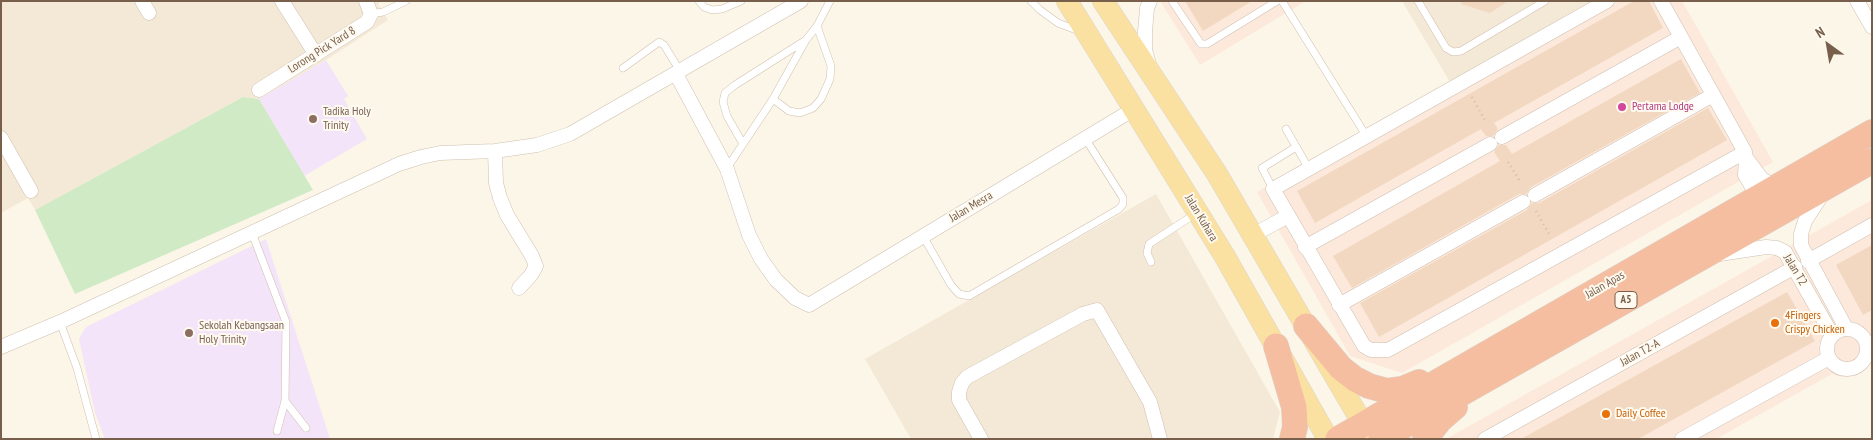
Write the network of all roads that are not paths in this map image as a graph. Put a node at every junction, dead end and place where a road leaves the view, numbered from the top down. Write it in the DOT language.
graph roads {
  1 [pos="282,1"];
  2 [pos="406,1"];
  3 [pos="699,1"];
  4 [pos="741,1"];
  5 [pos="801,1"];
  6 [pos="830,1"];
  7 [pos="1031,1"];
  8 [pos="1067,1"];
  9 [pos="1103,1"];
  10 [pos="1150,1"];
  11 [pos="1172,1"];
  12 [pos="1276,1"];
  13 [pos="1282,1"];
  14 [pos="1418,1"];
  15 [pos="1545,1"];
  16 [pos="1607,1"];
  17 [pos="1661,1"];
  18 [pos="1857,1"];
  19 [pos="368,8"];
  20 [pos="817,26"];
  21 [pos="1872,27"];
  22 [pos="1086,34"];
  23 [pos="1681,37"];
  24 [pos="806,40"];
  25 [pos="316,54"];
  26 [pos="623,68"];
  27 [pos="678,73"];
  28 [pos="1153,77"];
  29 [pos="259,90"];
  30 [pos="1713,95"];
  31 [pos="773,99"];
  32 [pos="1134,109"];
  33 [pos="1286,129"];
  34 [pos="1872,132"];
  35 [pos="1366,137"];
  36 [pos="1,138"];
  37 [pos="1085,138"];
  38 [pos="743,144"];
  39 [pos="1296,147"];
  40 [pos="495,151"];
  41 [pos="1746,155"];
  42 [pos="1863,166"];
  43 [pos="727,169"];
  44 [pos="1309,169"];
  45 [pos="1782,184"];
  46 [pos="1828,186"];
  47 [pos="1273,190"];
  48 [pos="31,191"];
  49 [pos="1758,197"];
  50 [pos="1198,212"];
  51 [pos="1288,216"];
  52 [pos="1872,225"];
  53 [pos="252,233"];
  54 [pos="923,236"];
  55 [pos="1253,236"];
  56 [pos="1305,247"];
  57 [pos="1704,256"];
  58 [pos="1808,261"];
  59 [pos="1152,262"];
  60 [pos="1795,267"];
  61 [pos="519,288"];
  62 [pos="1339,305"];
  63 [pos="60,322"];
  64 [pos="1306,326"];
  65 [pos="1846,328"];
  66 [pos="1868,334"];
  67 [pos="1832,335"];
  68 [pos="1276,346"];
  69 [pos="1,347"];
  70 [pos="1829,358"];
  71 [pos="1482,369"];
  72 [pos="285,401"];
  73 [pos="306,428"];
  74 [pos="277,431"];
  75 [pos="1372,434"];
  76 [pos="96,439"];
  77 [pos="981,439"];
  78 [pos="1160,439"];
  79 [pos="1292,439"];
  80 [pos="1328,439"];
  81 [pos="1338,439"];
  82 [pos="1426,439"];
  83 [pos="1485,439"];
  84 [pos="1682,439"];
  1 -- 25 [label="street"];
  2 -- 19 [label="lane"];
  3 -- 4 [label="lane"];
  5 -- 27 [label="street"];
  6 -- 20 [label="lane"];
  7 -- 22 [label="lane"];
  8 -- 22 [label="main road, Jalan Kuhara"];
  9 -- 28 [label="main road"];
  10 -- 28 [label="street"];
  11 -- 12 [label="lane"];
  13 -- 35 [label="lane"];
  14 -- 15 [label="lane"];
  16 -- 35 [label="street"];
  17 -- 23 [label="street"];
  18 -- 21 [label="street"];
  19 -- 25 [label="street, Lorong Pick Yard 8"];
  20 -- 24 [label="lane"];
  20 -- 31 [label="lane"];
  22 -- 32 [label="main road, Jalan Kuhara"];
  23 -- 30 [label="street"];
  23 -- 56 [label="street"];
  24 -- 31 [label="lane"];
  24 -- 38 [label="lane"];
  25 -- 29 [label="street, Lorong Pick Yard 8"];
  26 -- 27 [label="lane"];
  27 -- 40 [label="street"];
  27 -- 43 [label="street"];
  28 -- 55 [label="main road"];
  30 -- 41 [label="street"];
  30 -- 62 [label="street"];
  31 -- 38 [label="lane"];
  32 -- 37 [label="street, Jalan Mesra"];
  32 -- 50 [label="main road, Jalan Kuhara"];
  33 -- 39 [label="lane"];
  34 -- 45 [label="highway, Jalan Apas / A5"];
  35 -- 44 [label="street"];
  36 -- 48 [label="street"];
  37 -- 54 [label="street, Jalan Mesra"];
  37 -- 54 [label="lane"];
  38 -- 43 [label="lane"];
  39 -- 44 [label="lane"];
  39 -- 47 [label="lane"];
  40 -- 53 [label="street"];
  40 -- 61 [label="street"];
  41 -- 45 [label="street"];
  41 -- 49 [label="street"];
  41 -- 62 [label="street"];
  42 -- 46 [label="highway, Jalan Apas / A5"];
  42 -- 49 [label="highway"];
  43 -- 54 [label="street, Jalan Mesra"];
  44 -- 47 [label="street"];
  45 -- 49 [label="highway, Jalan Apas / A5"];
  46 -- 57 [label="highway, Jalan Apas / A5"];
  46 -- 58 [label="street, Jalan T2"];
  47 -- 51 [label="street"];
  49 -- 71 [label="highway, Jalan Apas / A5"];
  50 -- 59 [label="lane"];
  50 -- 68 [label="main road, Jalan Kuhara"];
  51 -- 55 [label="street"];
  51 -- 56 [label="street"];
  52 -- 58 [label="street"];
  53 -- 63 [label="street"];
  53 -- 72 [label="lane"];
  55 -- 64 [label="main road"];
  56 -- 62 [label="street"];
  57 -- 60 [label="street, Jalan T2"];
  57 -- 71 [label="highway, Jalan Apas / A5"];
  58 -- 65 [label="street, Jalan T2"];
  60 -- 67 [label="street, Jalan T2"];
  60 -- 83 [label="street, Jalan T2-A"];
  63 -- 69 [label="street"];
  63 -- 76 [label="lane"];
  64 -- 71 [label="highway"];
  64 -- 75 [label="main road"];
  65 -- 66 [label="street"];
  65 -- 67 [label="street"];
  66 -- 70 [label="street"];
  67 -- 70 [label="street"];
  68 -- 79 [label="highway"];
  68 -- 80 [label="main road, Jalan Kuhara"];
  70 -- 84 [label="street"];
  71 -- 75 [label="highway, Jalan Apas / A5"];
  71 -- 82 [label="highway"];
  72 -- 73 [label="lane"];
  72 -- 74 [label="lane"];
  75 -- 81 [label="highway, Jalan Apas / A5"];
  77 -- 78 [label="street"];
}
